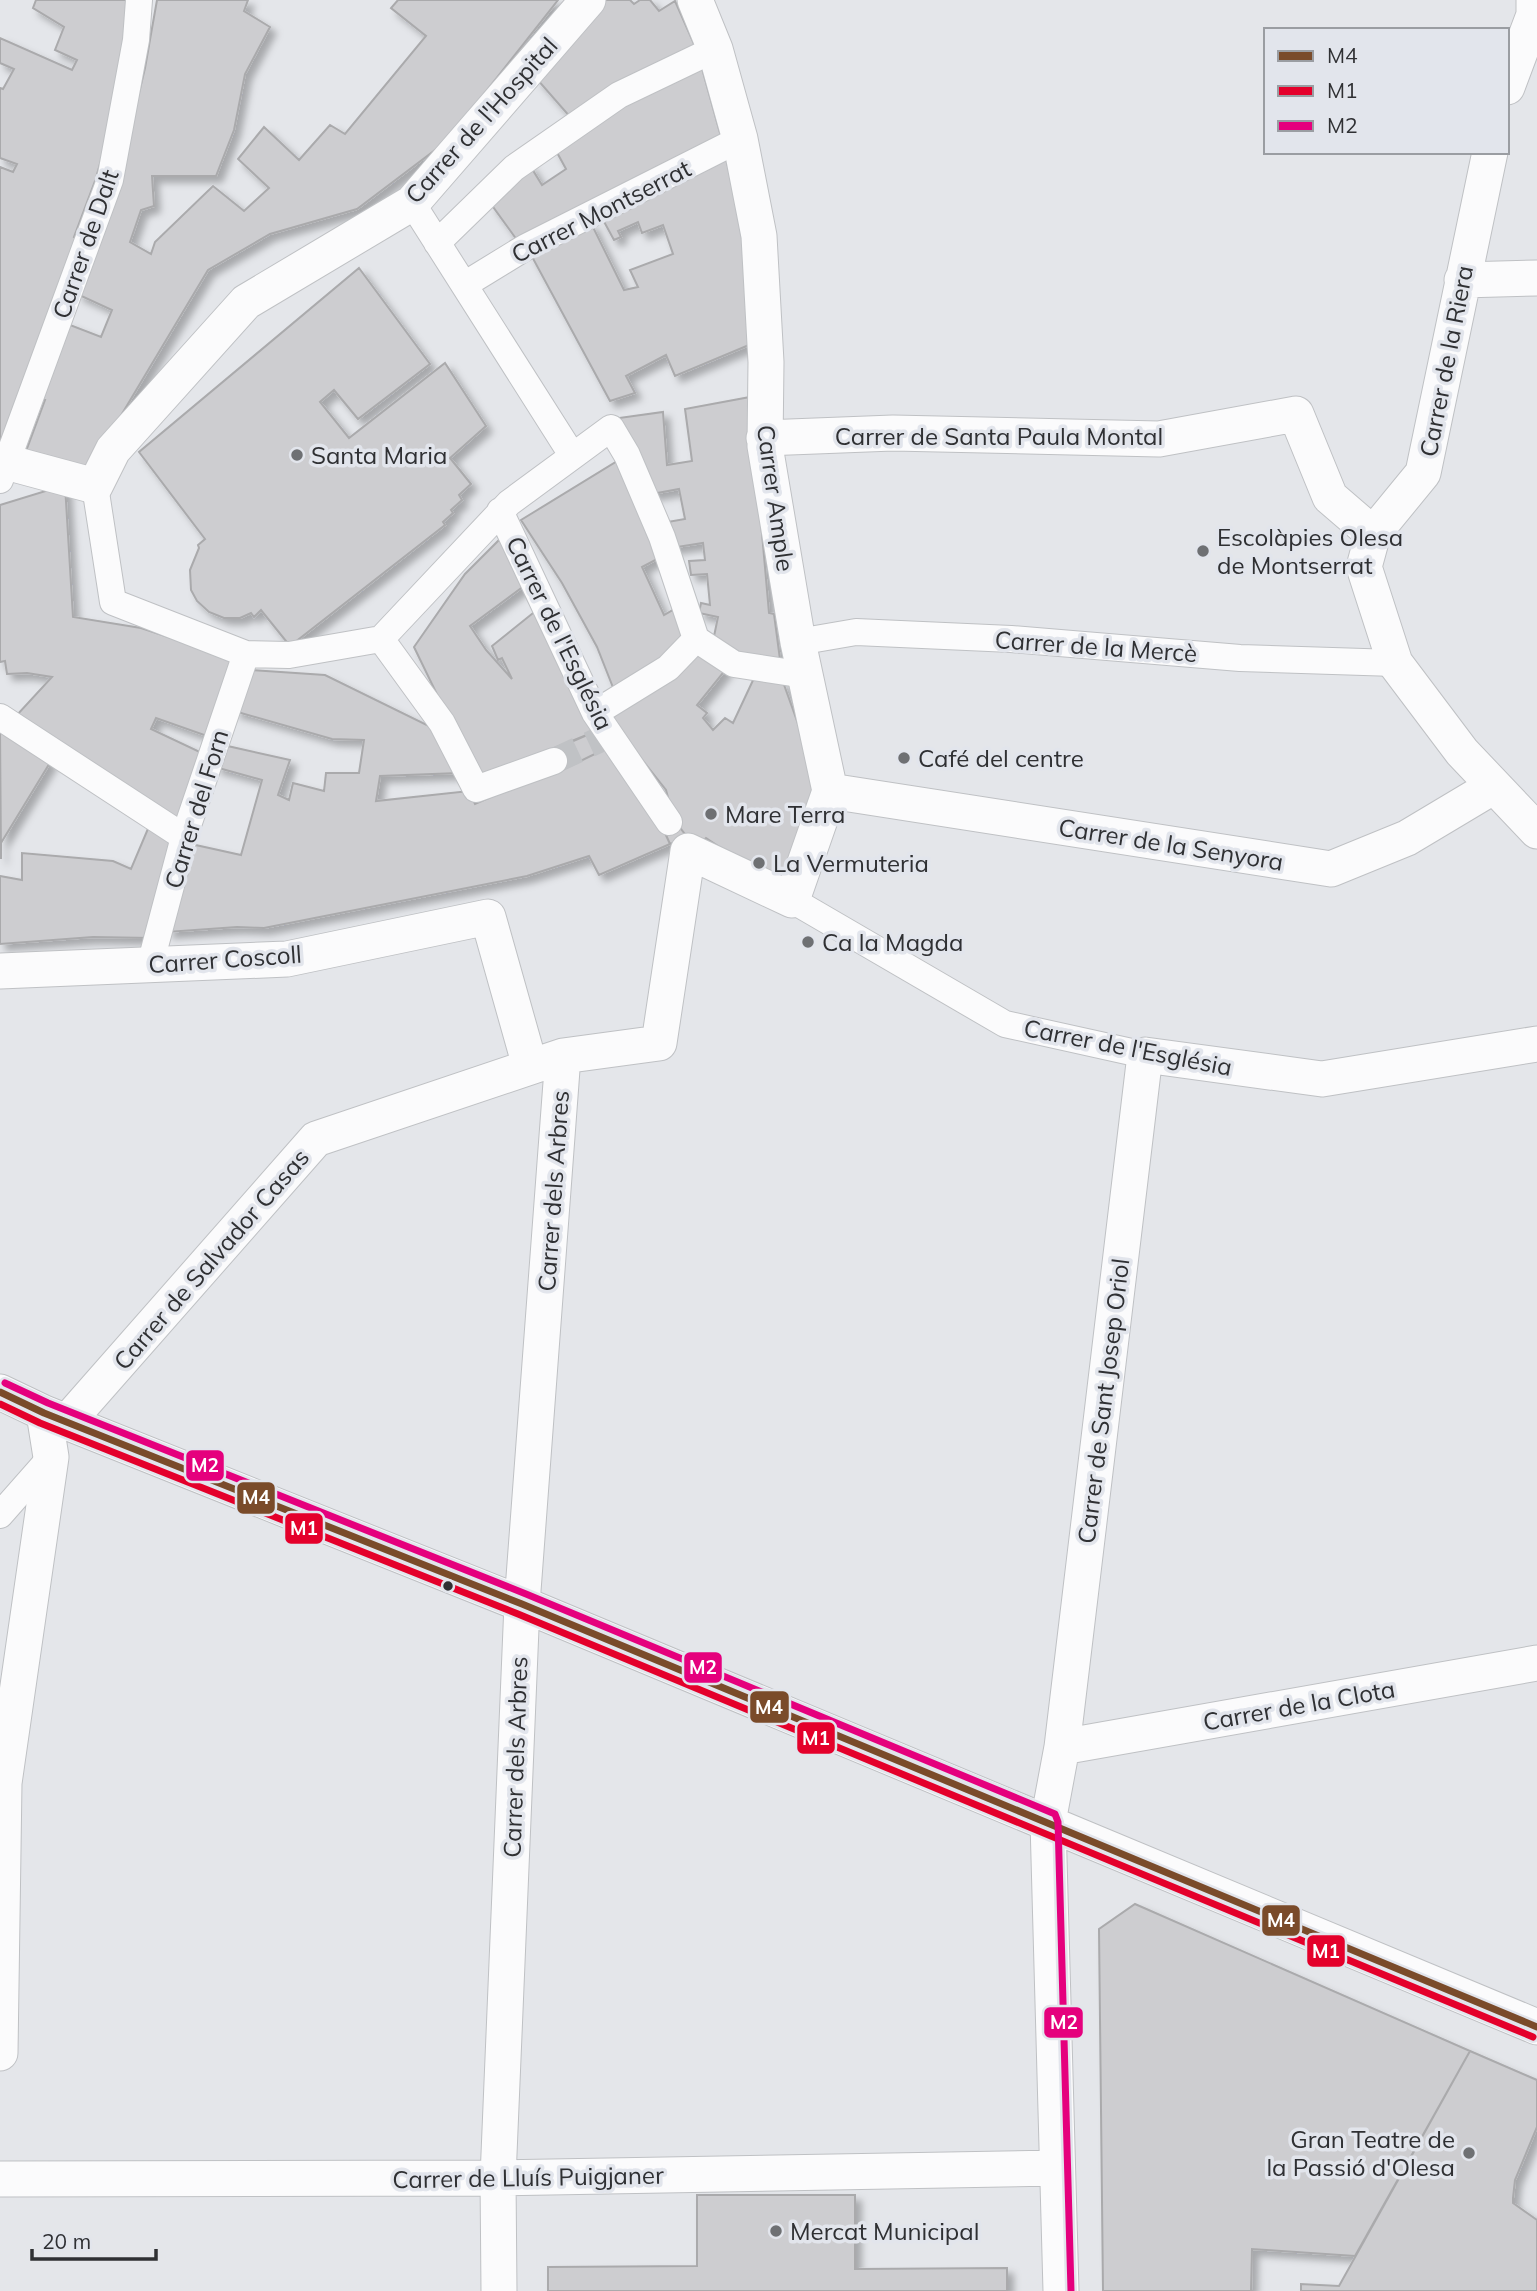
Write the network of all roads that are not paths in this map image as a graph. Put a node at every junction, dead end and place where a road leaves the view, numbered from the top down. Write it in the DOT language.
graph roads {
  1 [pos="139,0"];
  2 [pos="588,0"];
  3 [pos="695,0"];
  4 [pos="1534,0"];
  5 [pos="715,49"];
  6 [pos="1509,82"];
  7 [pos="740,139"];
  8 [pos="1490,154"];
  9 [pos="412,203"];
  10 [pos="437,243"];
  11 [pos="1537,278"];
  12 [pos="1462,280"];
  13 [pos="464,285"];
  14 [pos="764,438"];
  15 [pos="572,455"];
  16 [pos="3,471"];
  17 [pos="96,486"];
  18 [pos="505,508"];
  19 [pos="1373,534"];
  20 [pos="381,639"];
  21 [pos="696,639"];
  22 [pos="246,654"];
  23 [pos="802,659"];
  24 [pos="1395,663"];
  25 [pos="0,718"];
  26 [pos="601,729"];
  27 [pos="554,761"];
  28 [pos="1494,786"];
  29 [pos="830,791"];
  30 [pos="1537,831"];
  31 [pos="184,837"];
  32 [pos="679,838"];
  33 [pos="792,900"];
  34 [pos="150,965"];
  35 [pos="0,971"];
  36 [pos="1537,1044"];
  37 [pos="1145,1055"];
  38 [pos="563,1056"];
  39 [pos="530,1066"];
  40 [pos="0,1392"];
  41 [pos="56,1417"];
  42 [pos="51,1457"];
  43 [pos="0,1515"];
  44 [pos="522,1604"];
  45 [pos="1537,1663"];
  46 [pos="1062,1747"];
  47 [pos="1048,1822"];
  48 [pos="1537,2026"];
  49 [pos="0,2053"];
  50 [pos="1057,2168"];
  51 [pos="498,2178"];
  52 [pos="0,2179"];
  53 [pos="499,2291"];
  54 [pos="1061,2291"];
  1 -- 16 [label="street, Carrer de Dalt"];
  2 -- 9 [label="street, Carrer de l'Hospital"];
  3 -- 5 [label="street, Carrer Ample"];
  4 -- 6 [label="street"];
  5 -- 7 [label="street, Carrer Ample"];
  5 -- 10 [label="street"];
  7 -- 13 [label="street, Carrer Montserrat"];
  7 -- 14 [label="street, Carrer Ample"];
  8 -- 12 [label="street, Carrer de la Riera"];
  9 -- 10 [label="street"];
  9 -- 17 [label="street, Carrer de l'Hospital"];
  10 -- 13 [label="street"];
  11 -- 12 [label="street"];
  12 -- 19 [label="street, Carrer de la Riera"];
  13 -- 15 [label="street"];
  14 -- 19 [label="street, Carrer de Santa Paula Montal"];
  14 -- 23 [label="street, Carrer Ample"];
  15 -- 18 [label="street"];
  15 -- 21 [label="street"];
  16 -- 17 [label="street"];
  17 -- 22 [label="street"];
  18 -- 20 [label="street"];
  18 -- 26 [label="street, Carrer de l'Església"];
  19 -- 24 [label="street, Carrer de la Riera"];
  20 -- 22 [label="street"];
  20 -- 27 [label="street"];
  21 -- 23 [label="street, Carrer de la Mercè"];
  21 -- 26 [label="street"];
  22 -- 31 [label="street, Carrer del Forn"];
  23 -- 24 [label="street, Carrer de la Mercè"];
  23 -- 29 [label="street, Carrer Ample"];
  24 -- 28 [label="street, Carrer de la Riera"];
  25 -- 31 [label="street"];
  26 -- 32 [label="street, Carrer de l'Església"];
  28 -- 29 [label="street, Carrer de la Senyora"];
  28 -- 30 [label="street, Carrer de la Riera"];
  29 -- 33 [label="street"];
  31 -- 34 [label="street, Carrer del Forn"];
  32 -- 33 [label="street, Carrer de l'Església"];
  32 -- 38 [label="street, Carrer de Salvador Casas"];
  33 -- 37 [label="street, Carrer de l'Església"];
  34 -- 35 [label="street, Carrer Coscoll"];
  34 -- 39 [label="street, Carrer Coscoll"];
  36 -- 37 [label="street, Carrer de l'Església"];
  37 -- 46 [label="street, Carrer de Sant Josep Oriol"];
  38 -- 39 [label="street, Carrer de Salvador Casas"];
  38 -- 44 [label="street, Carrer dels Arbres"];
  39 -- 41 [label="street, Carrer de Salvador Casas"];
  40 -- 41 [label="street"];
  41 -- 42 [label="street"];
  41 -- 44 [label="street"];
  42 -- 43 [label="street"];
  42 -- 49 [label="street"];
  44 -- 47 [label="street"];
  44 -- 51 [label="street, Carrer dels Arbres"];
  45 -- 46 [label="street, Carrer de la Clota"];
  46 -- 47 [label="street, Carrer de Sant Josep Oriol"];
  47 -- 48 [label="street"];
  47 -- 50 [label="street, Carrer de Sant Josep Oriol"];
  50 -- 51 [label="street, Carrer de Lluís Puigjaner"];
  50 -- 54 [label="street, Carrer de Sant Josep Oriol"];
  51 -- 52 [label="street, Carrer de Lluís Puigjaner"];
  51 -- 53 [label="street, Carrer dels Arbres"];
}
